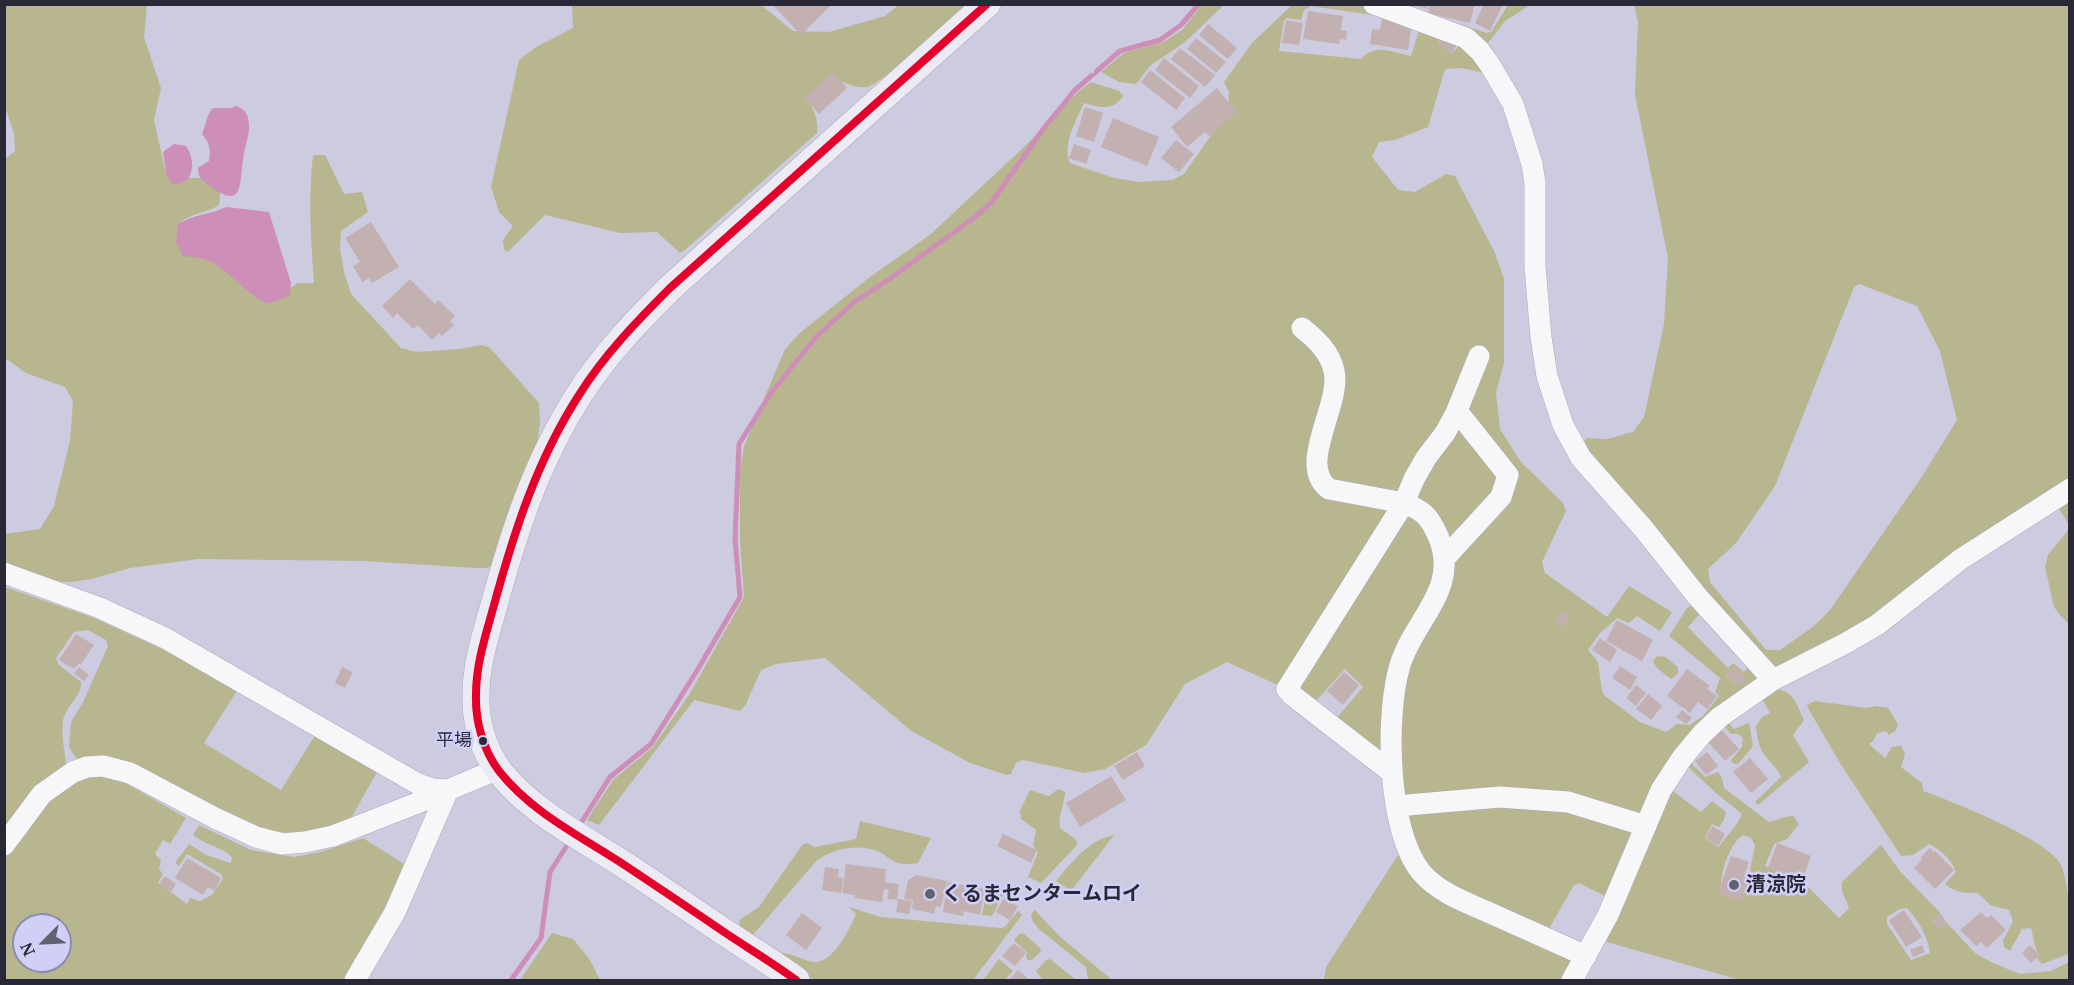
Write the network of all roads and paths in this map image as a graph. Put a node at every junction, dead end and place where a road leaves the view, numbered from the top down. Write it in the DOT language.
graph roads {
  1 [pos="987,4"];
  2 [pos="1031,4"];
  3 [pos="1286,4"];
  4 [pos="1374,4"];
  5 [pos="1219,80"];
  6 [pos="1134,97"];
  7 [pos="400,243"];
  8 [pos="1302,328"];
  9 [pos="1479,356"];
  10 [pos="1457,411"];
  11 [pos="568,412"];
  12 [pos="2070,489"];
  13 [pos="1404,503"];
  14 [pos="1444,559"];
  15 [pos="4,573"];
  16 [pos="1778,677"];
  17 [pos="1287,689"];
  18 [pos="498,769"];
  19 [pos="1391,772"];
  20 [pos="448,790"];
  21 [pos="1396,806"];
  22 [pos="1646,826"];
  23 [pos="4,845"];
  24 [pos="1950,907"];
  25 [pos="1587,956"];
  26 [pos="355,981"];
  27 [pos="796,981"];
  28 [pos="978,981"];
  29 [pos="1572,981"];
  1 -- 11 [label="main road"];
  2 -- 6 [label="path"];
  3 -- 5 [label="path"];
  4 -- 16 [label="street"];
  7 -- 11 [label="path"];
  8 -- 13 [label="street"];
  9 -- 10 [label="street"];
  10 -- 13 [label="street"];
  10 -- 14 [label="street"];
  11 -- 18 [label="main road"];
  12 -- 16 [label="street"];
  13 -- 14 [label="street"];
  13 -- 17 [label="street"];
  14 -- 19 [label="street"];
  15 -- 20 [label="street"];
  16 -- 22 [label="street"];
  16 -- 24 [label="path"];
  17 -- 19 [label="street"];
  17 -- 28 [label="path"];
  18 -- 20 [label="street"];
  18 -- 27 [label="main road"];
  19 -- 21 [label="street"];
  20 -- 23 [label="street"];
  20 -- 26 [label="street"];
  21 -- 22 [label="street"];
  21 -- 25 [label="street"];
  22 -- 25 [label="street"];
  25 -- 29 [label="street"];
}
